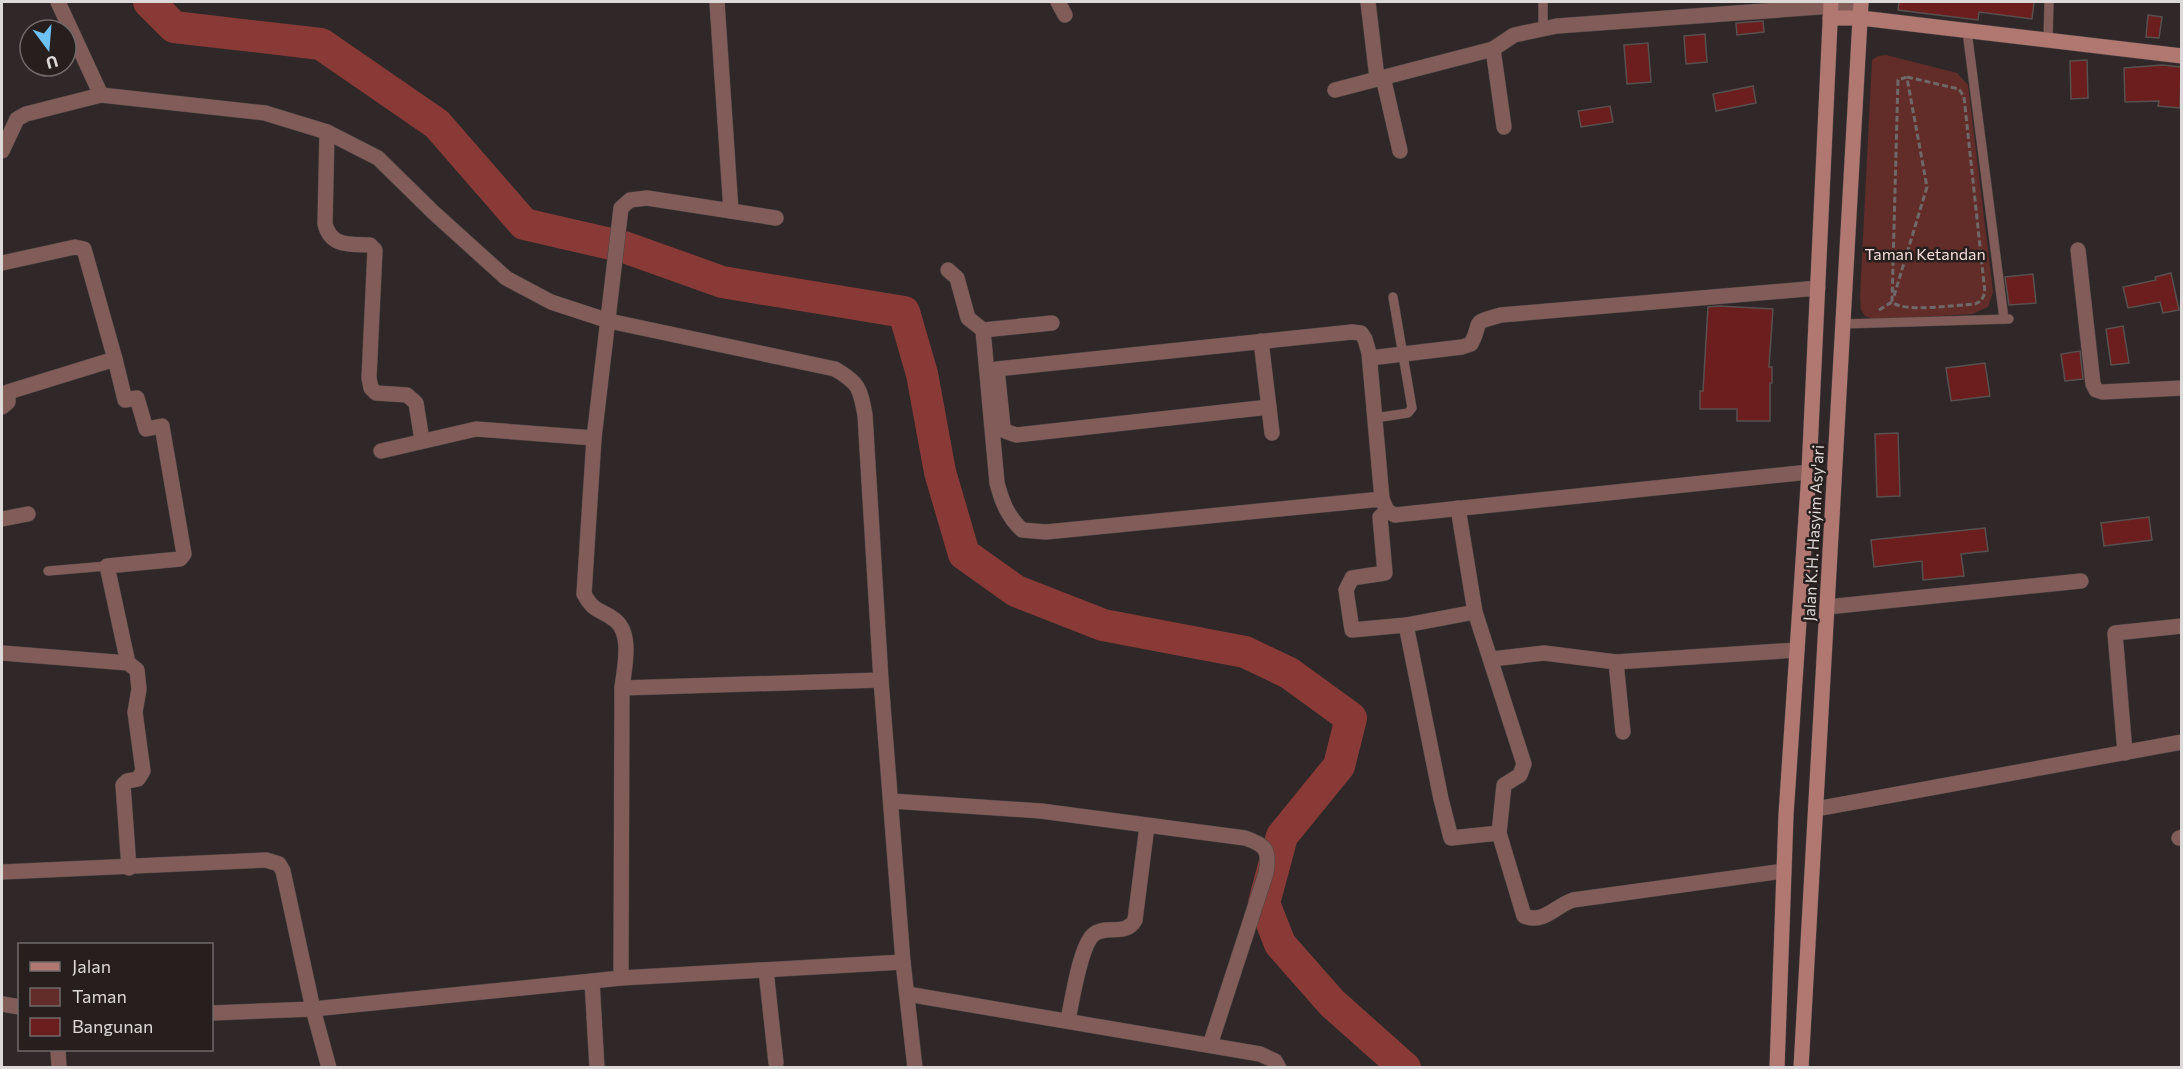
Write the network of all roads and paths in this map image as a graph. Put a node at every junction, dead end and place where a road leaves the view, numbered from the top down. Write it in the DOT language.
graph roads {
  1 [pos="58,2"];
  2 [pos="717,2"];
  3 [pos="1368,2"];
  4 [pos="1543,2"];
  5 [pos="2049,2"];
  6 [pos="1830,8"];
  7 [pos="1861,8"];
  8 [pos="1543,29"];
  9 [pos="1967,31"];
  10 [pos="2048,40"];
  11 [pos="1493,49"];
  12 [pos="2181,56"];
  13 [pos="1380,77"];
  14 [pos="1907,77"];
  15 [pos="1335,90"];
  16 [pos="101,95"];
  17 [pos="1504,127"];
  18 [pos="327,132"];
  19 [pos="2,151"];
  20 [pos="1400,151"];
  21 [pos="731,211"];
  22 [pos="776,218"];
  23 [pos="2078,250"];
  24 [pos="2,263"];
  25 [pos="948,270"];
  26 [pos="1818,288"];
  27 [pos="1394,297"];
  28 [pos="1892,302"];
  29 [pos="609,321"];
  30 [pos="1052,323"];
  31 [pos="1843,324"];
  32 [pos="982,330"];
  33 [pos="1261,341"];
  34 [pos="1404,353"];
  35 [pos="1370,358"];
  36 [pos="115,359"];
  37 [pos="992,370"];
  38 [pos="2181,388"];
  39 [pos="2,407"];
  40 [pos="1269,407"];
  41 [pos="1375,418"];
  42 [pos="1272,433"];
  43 [pos="594,438"];
  44 [pos="422,441"];
  45 [pos="381,451"];
  46 [pos="1809,472"];
  47 [pos="1384,505"];
  48 [pos="1458,508"];
  49 [pos="28,514"];
  50 [pos="2,519"];
  51 [pos="107,566"];
  52 [pos="48,571"];
  53 [pos="2081,580"];
  54 [pos="1827,607"];
  55 [pos="1475,612"];
  56 [pos="1406,625"];
  57 [pos="2181,626"];
  58 [pos="1797,650"];
  59 [pos="2,653"];
  60 [pos="1492,659"];
  61 [pos="1616,662"];
  62 [pos="128,663"];
  63 [pos="881,680"];
  64 [pos="622,688"];
  65 [pos="1623,732"];
  66 [pos="2181,742"];
  67 [pos="2125,753"];
  68 [pos="891,801"];
  69 [pos="1816,809"];
  70 [pos="1147,826"];
  71 [pos="1499,833"];
  72 [pos="129,868"];
  73 [pos="1784,871"];
  74 [pos="2,872"];
  75 [pos="903,962"];
  76 [pos="766,970"];
  77 [pos="621,978"];
  78 [pos="592,981"];
  79 [pos="907,994"];
  80 [pos="2,1004"];
  81 [pos="18,1007"];
  82 [pos="313,1009"];
  83 [pos="213,1013"];
  84 [pos="1068,1020"];
  85 [pos="1210,1045"];
  86 [pos="58,1051"];
  87 [pos="1777,1061"];
  88 [pos="1801,1061"];
  89 [pos="776,1063"];
  90 [pos="59,1068"];
  91 [pos="329,1068"];
  92 [pos="597,1068"];
  93 [pos="915,1068"];
  94 [pos="1279,1068"];
  1 -- 16 [label="street"];
  2 -- 21 [label="street"];
  3 -- 13 [label="street"];
  4 -- 8 [label="lane"];
  5 -- 10 [label="lane"];
  6 -- 7 [label="main road"];
  6 -- 8 [label="street"];
  6 -- 26 [label="main road, Jalan K.H. Hasyim Asy'ari"];
  7 -- 9 [label="main road"];
  7 -- 31 [label="main road, Jalan K.H. Hasyim Asy'ari"];
  8 -- 11 [label="street"];
  9 -- 10 [label="main road"];
  9 -- 31 [label="lane"];
  10 -- 12 [label="main road"];
  11 -- 13 [label="street"];
  11 -- 17 [label="street"];
  13 -- 15 [label="street"];
  13 -- 20 [label="street"];
  14 -- 28 [label="path"];
  14 -- 28 [label="path"];
  14 -- 28 [label="path"];
  16 -- 18 [label="street"];
  16 -- 19 [label="street"];
  18 -- 29 [label="street"];
  18 -- 44 [label="street"];
  21 -- 22 [label="street"];
  21 -- 29 [label="street"];
  23 -- 38 [label="street"];
  24 -- 36 [label="street"];
  25 -- 32 [label="street"];
  26 -- 34 [label="street"];
  26 -- 46 [label="main road, Jalan K.H. Hasyim Asy'ari"];
  27 -- 34 [label="lane"];
  29 -- 43 [label="street"];
  29 -- 63 [label="street"];
  30 -- 32 [label="street"];
  31 -- 54 [label="main road, Jalan K.H. Hasyim Asy'ari"];
  32 -- 37 [label="street"];
  33 -- 35 [label="street"];
  33 -- 37 [label="street"];
  33 -- 40 [label="street"];
  34 -- 35 [label="street"];
  34 -- 41 [label="lane"];
  35 -- 41 [label="street"];
  36 -- 39 [label="street"];
  36 -- 51 [label="street"];
  37 -- 40 [label="street"];
  37 -- 47 [label="street"];
  40 -- 42 [label="street"];
  41 -- 47 [label="street"];
  43 -- 44 [label="street"];
  43 -- 64 [label="street"];
  44 -- 45 [label="street"];
  46 -- 48 [label="street"];
  46 -- 58 [label="main road, Jalan K.H. Hasyim Asy'ari"];
  47 -- 48 [label="street"];
  47 -- 56 [label="street"];
  48 -- 55 [label="street"];
  49 -- 50 [label="street"];
  51 -- 52 [label="lane"];
  51 -- 62 [label="street"];
  53 -- 54 [label="street"];
  54 -- 69 [label="main road, Jalan K.H. Hasyim Asy'ari"];
  55 -- 56 [label="street"];
  55 -- 60 [label="street"];
  56 -- 71 [label="street"];
  57 -- 67 [label="street"];
  58 -- 61 [label="street"];
  58 -- 73 [label="main road, Jalan K.H. Hasyim Asy'ari"];
  59 -- 62 [label="street"];
  60 -- 61 [label="street"];
  60 -- 71 [label="street"];
  61 -- 65 [label="street"];
  62 -- 72 [label="street"];
  63 -- 64 [label="street"];
  63 -- 68 [label="street"];
  64 -- 77 [label="street"];
  66 -- 67 [label="street"];
  67 -- 69 [label="street"];
  68 -- 70 [label="street"];
  68 -- 75 [label="street"];
  69 -- 88 [label="main road, Jalan K.H. Hasyim Asy'ari"];
  70 -- 84 [label="street"];
  70 -- 85 [label="street"];
  71 -- 73 [label="street"];
  72 -- 74 [label="street"];
  72 -- 82 [label="street"];
  73 -- 87 [label="main road, Jalan K.H. Hasyim Asy'ari"];
  75 -- 76 [label="street"];
  75 -- 79 [label="street"];
  76 -- 77 [label="street"];
  76 -- 89 [label="street"];
  77 -- 78 [label="street"];
  78 -- 82 [label="street"];
  78 -- 92 [label="street"];
  79 -- 84 [label="street"];
  79 -- 93 [label="street"];
  80 -- 81 [label="street"];
  82 -- 83 [label="street"];
  82 -- 91 [label="street"];
  84 -- 85 [label="street"];
  85 -- 94 [label="street"];
  86 -- 90 [label="street"];
}
